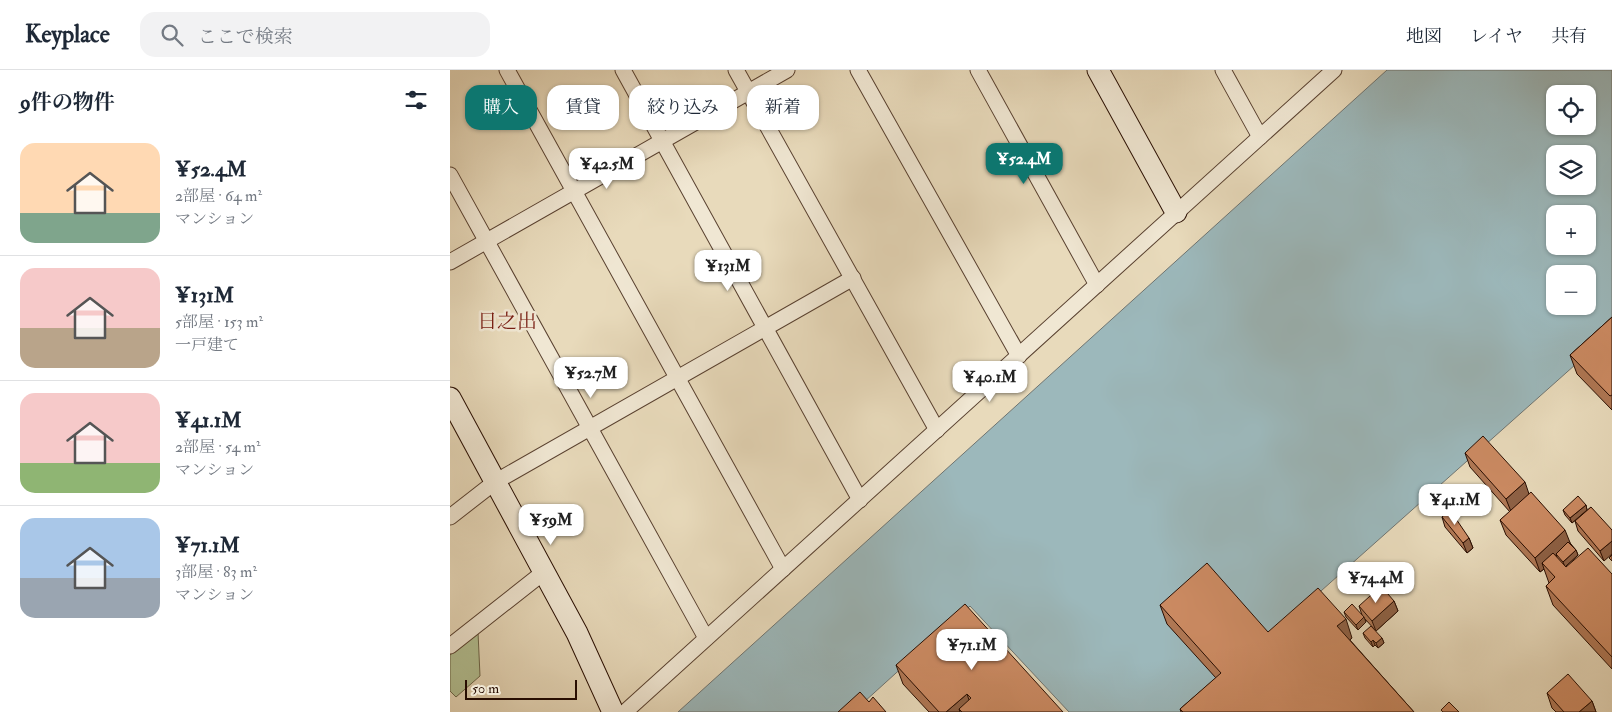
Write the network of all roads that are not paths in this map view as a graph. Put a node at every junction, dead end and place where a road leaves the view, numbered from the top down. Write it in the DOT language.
graph roads {
  1 [pos="507,70"];
  2 [pos="623,70"];
  3 [pos="736,70"];
  4 [pos="787,70"];
  5 [pos="858,70"];
  6 [pos="978,70"];
  7 [pos="1098,70"];
  8 [pos="1223,70"];
  9 [pos="1334,70"];
  10 [pos="761,85"];
  11 [pos="747,89"];
  12 [pos="747,93"];
  13 [pos="770,130"];
  14 [pos="1260,137"];
  15 [pos="662,142"];
  16 [pos="450,175"];
  17 [pos="574,191"];
  18 [pos="1176,212"];
  19 [pos="487,241"];
  20 [pos="450,262"];
  21 [pos="852,278"];
  22 [pos="1097,284"];
  23 [pos="765,328"];
  24 [pos="1019,356"];
  25 [pos="677,378"];
  26 [pos="450,398"];
  27 [pos="590,428"];
  28 [pos="937,430"];
  29 [pos="495,482"];
  30 [pos="860,500"];
  31 [pos="450,517"];
  32 [pos="783,569"];
  33 [pos="544,572"];
  34 [pos="706,638"];
  35 [pos="450,646"];
  36 [pos="613,712"];
  37 [pos="624,712"];
  1 -- 17 [label="street"];
  2 -- 15 [label="street"];
  3 -- 11 [label="street"];
  4 -- 10 [label="street"];
  5 -- 24 [label="street"];
  6 -- 22 [label="street"];
  7 -- 18 [label="street"];
  8 -- 14 [label="street"];
  9 -- 14 [label="street"];
  12 -- 15 [label="street"];
  13 -- 21 [label="street"];
  14 -- 18 [label="street"];
  15 -- 17 [label="street"];
  15 -- 23 [label="street"];
  16 -- 19 [label="street"];
  17 -- 19 [label="street"];
  17 -- 25 [label="street"];
  18 -- 22 [label="street"];
  19 -- 20 [label="street"];
  19 -- 27 [label="street"];
  21 -- 23 [label="street"];
  21 -- 28 [label="street"];
  22 -- 24 [label="street"];
  23 -- 25 [label="street"];
  23 -- 30 [label="street"];
  24 -- 28 [label="street"];
  25 -- 27 [label="street"];
  25 -- 32 [label="street"];
  26 -- 29 [label="street"];
  27 -- 29 [label="street"];
  27 -- 34 [label="street"];
  28 -- 30 [label="street"];
  29 -- 31 [label="street"];
  29 -- 33 [label="street"];
  30 -- 32 [label="street"];
  32 -- 34 [label="street"];
  33 -- 35 [label="street"];
  33 -- 36 [label="street"];
  34 -- 37 [label="street"];
}
